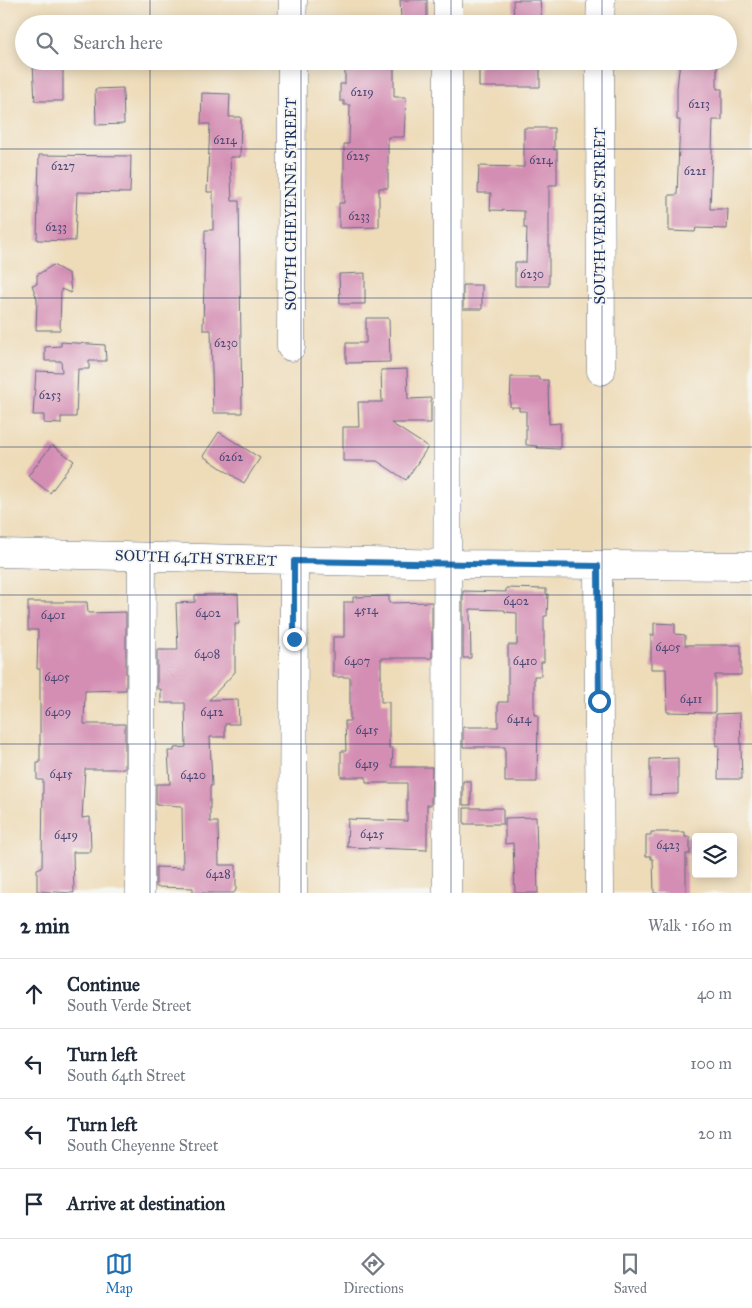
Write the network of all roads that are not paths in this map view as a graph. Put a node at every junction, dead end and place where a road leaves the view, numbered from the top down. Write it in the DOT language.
graph roads {
  1 [pos="292,0"];
  2 [pos="448,0"];
  3 [pos="600,0"];
  4 [pos="292,15"];
  5 [pos="448,15"];
  6 [pos="600,15"];
  7 [pos="292,70"];
  8 [pos="448,70"];
  9 [pos="600,70"];
  10 [pos="291,347"];
  11 [pos="601,371"];
  12 [pos="0,553"];
  13 [pos="142,557"];
  14 [pos="294,561"];
  15 [pos="449,564"];
  16 [pos="598,566"];
  17 [pos="752,566"];
  18 [pos="140,893"];
  19 [pos="293,893"];
  20 [pos="447,893"];
  21 [pos="600,893"];
  1 -- 4 [label="street"];
  2 -- 5 [label="street"];
  3 -- 6 [label="street"];
  7 -- 10 [label="street, SOUTH CHEYENNE STREET"];
  8 -- 15 [label="street"];
  9 -- 11 [label="street, SOUTH VERDE STREET"];
  12 -- 13 [label="street, SOUTH 64TH STREET"];
  13 -- 14 [label="street, SOUTH 64TH STREET"];
  13 -- 18 [label="street"];
  14 -- 15 [label="street, SOUTH 64TH STREET"];
  14 -- 19 [label="street"];
  15 -- 16 [label="street, SOUTH 64TH STREET"];
  15 -- 20 [label="street"];
  16 -- 17 [label="street, SOUTH 64TH STREET"];
  16 -- 21 [label="street"];
}
